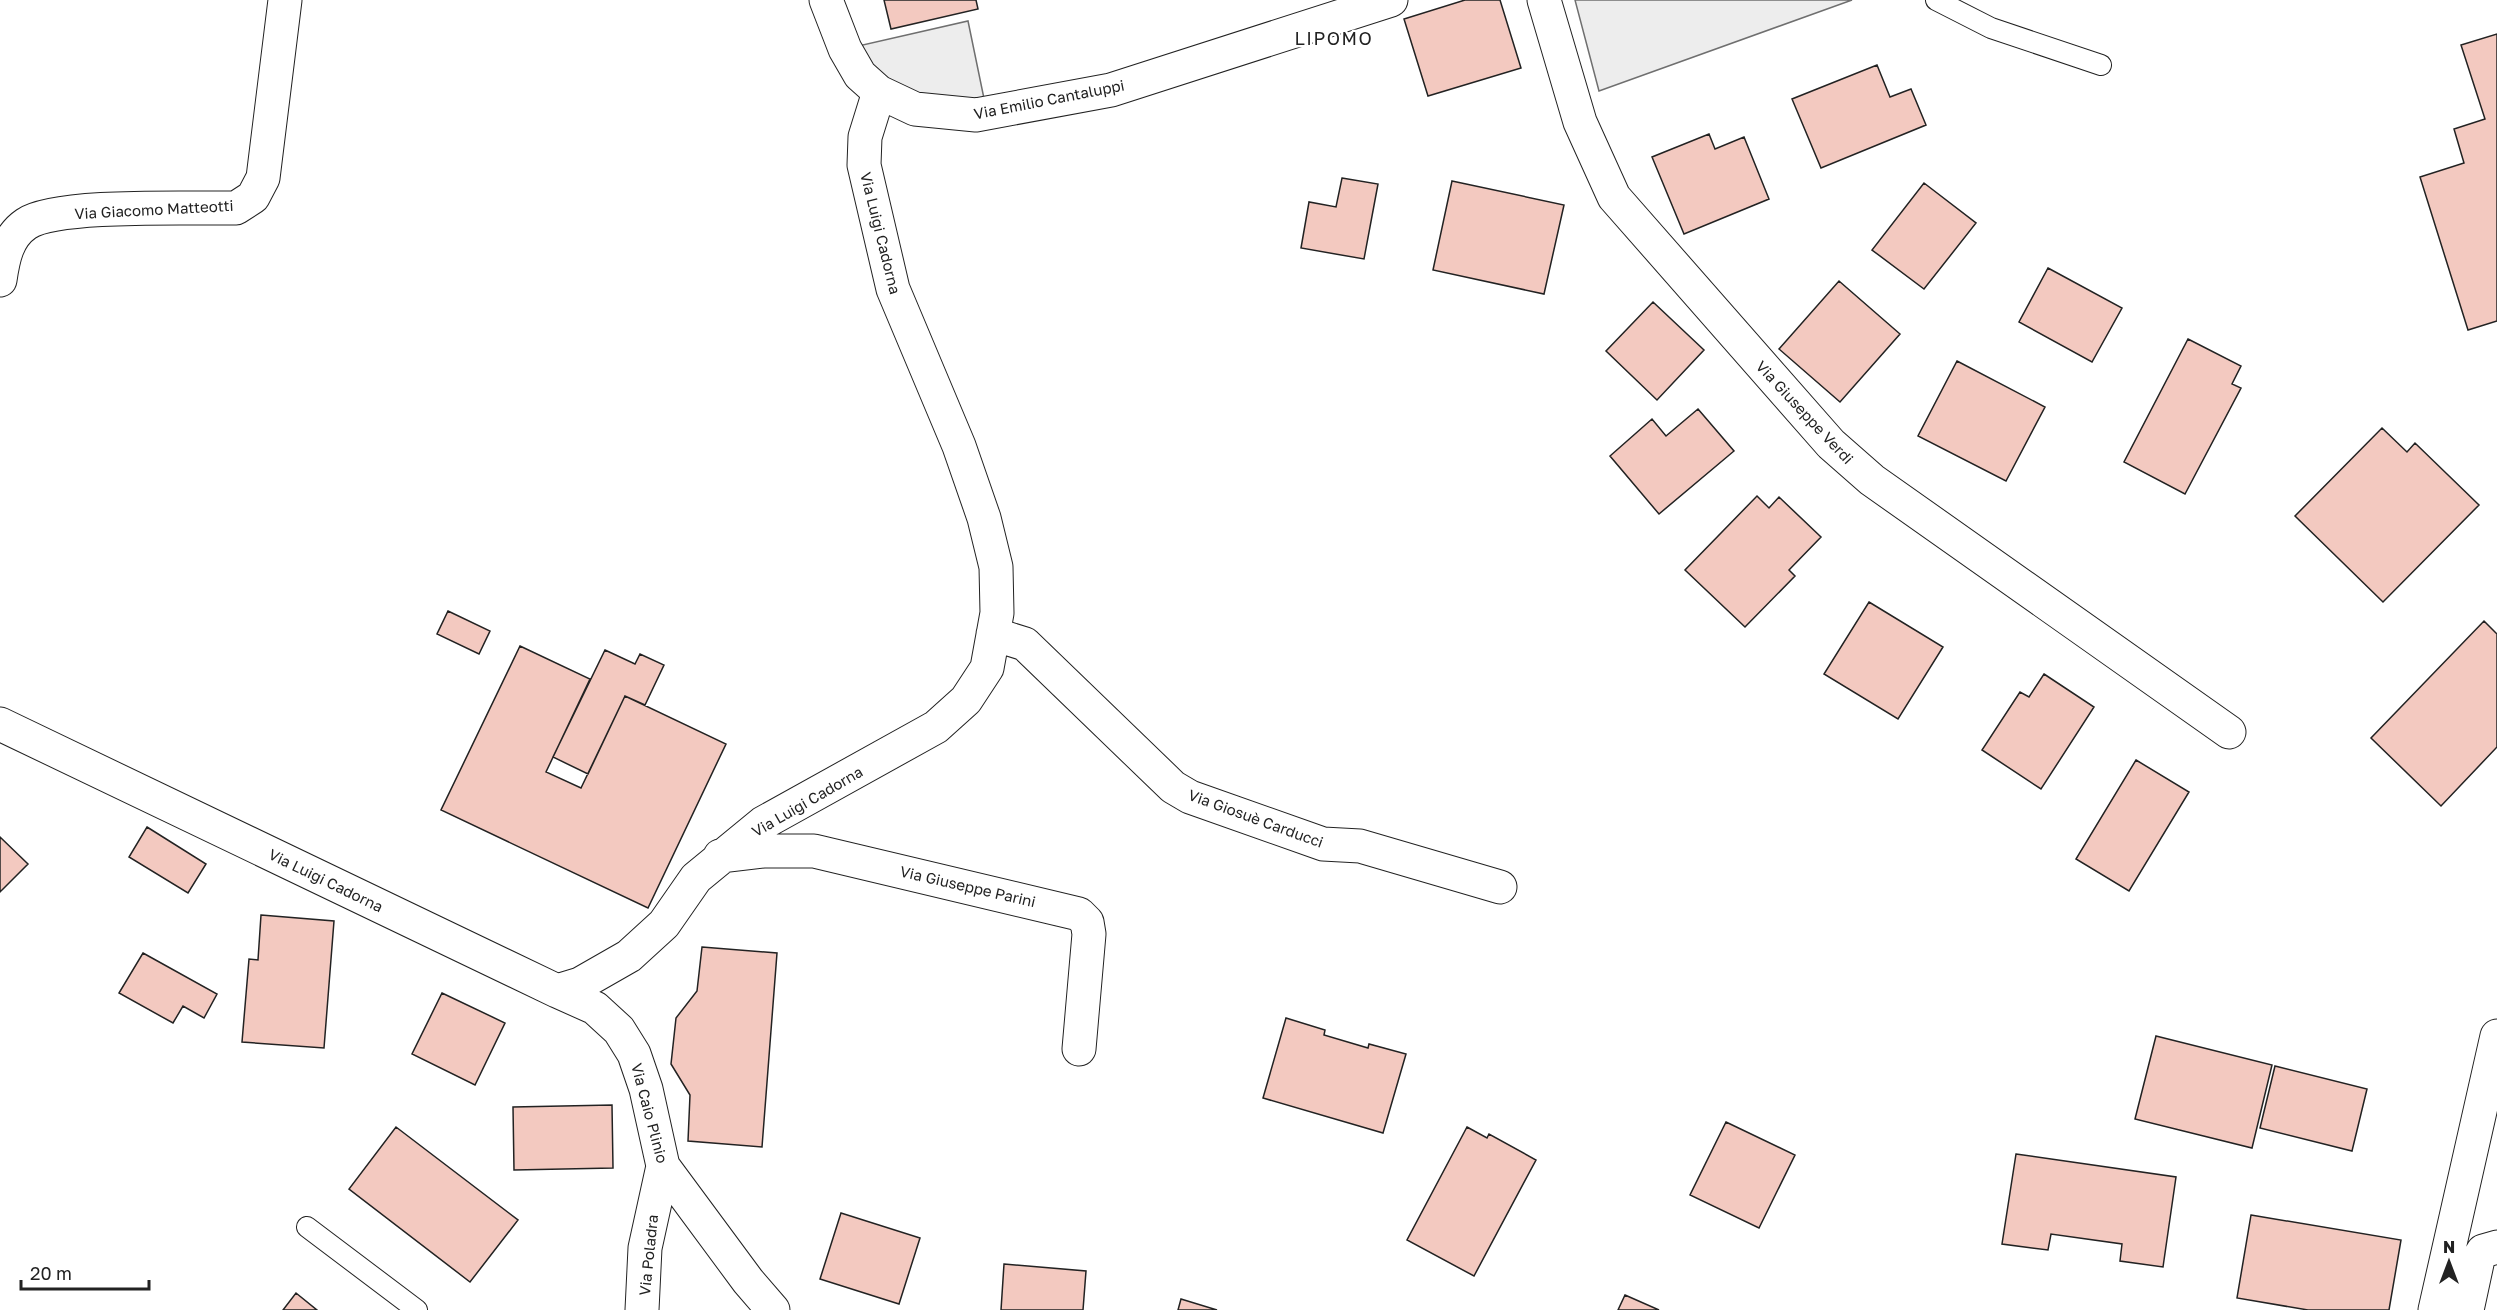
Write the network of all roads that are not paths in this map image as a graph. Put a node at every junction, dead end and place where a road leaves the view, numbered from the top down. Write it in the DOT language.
graph roads {
  1 [pos="285,0"];
  2 [pos="826,0"];
  3 [pos="1391,0"];
  4 [pos="1544,0"];
  5 [pos="1936,0"];
  6 [pos="2101,64"];
  7 [pos="879,92"];
  8 [pos="6,226"];
  9 [pos="0,280"];
  10 [pos="993,634"];
  11 [pos="6,732"];
  12 [pos="2229,732"];
  13 [pos="720,856"];
  14 [pos="1500,887"];
  15 [pos="557,991"];
  16 [pos="2497,1036"];
  17 [pos="1080,1049"];
  18 [pos="663,1166"];
  19 [pos="307,1227"];
  20 [pos="2497,1247"];
  21 [pos="417,1310"];
  22 [pos="642,1310"];
  23 [pos="773,1310"];
  24 [pos="2435,1310"];
  25 [pos="2468,1310"];
  1 -- 8 [label="street, Via Giacomo Matteotti"];
  2 -- 7 [label="street, Via Emilio Cantaluppi"];
  3 -- 7 [label="street, Via Emilio Cantaluppi"];
  4 -- 12 [label="street, Via Giuseppe Verdi"];
  5 -- 6 [label="lane"];
  7 -- 10 [label="street, Via Luigi Cadorna"];
  8 -- 9 [label="street, Via Giacomo Matteotti"];
  10 -- 13 [label="street, Via Luigi Cadorna"];
  10 -- 14 [label="street, Via Giosuè Carducci"];
  11 -- 15 [label="street, Via Luigi Cadorna"];
  13 -- 15 [label="street, Via Luigi Cadorna"];
  13 -- 17 [label="street, Via Giuseppe Parini"];
  15 -- 18 [label="street, Via Caio Plinio"];
  16 -- 24 [label="street"];
  18 -- 22 [label="street, Via Poladra"];
  18 -- 23 [label="street, Via Caio Plinio"];
  19 -- 21 [label="lane"];
  20 -- 25 [label="street"];
}
